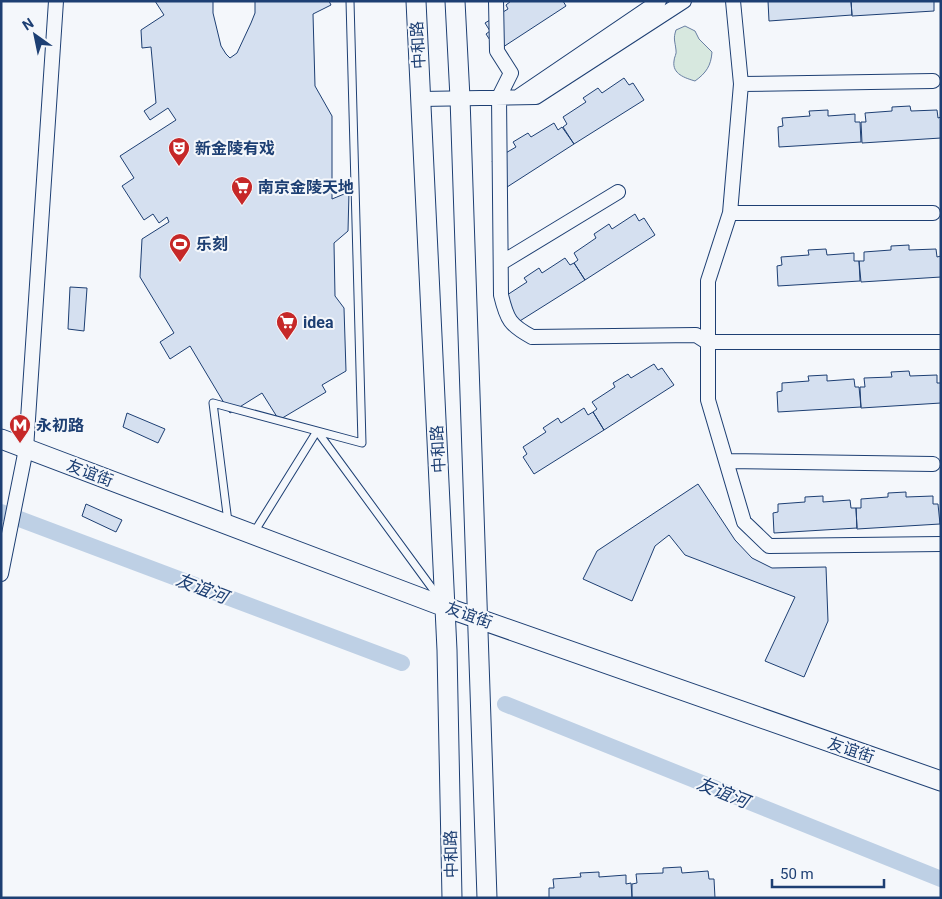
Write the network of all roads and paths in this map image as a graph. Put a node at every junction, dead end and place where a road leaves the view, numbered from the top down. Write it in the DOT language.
graph roads {
  1 [pos="56,1"];
  2 [pos="350,1"];
  3 [pos="416,1"];
  4 [pos="455,1"];
  5 [pos="496,1"];
  6 [pos="659,1"];
  7 [pos="684,1"];
  8 [pos="733,1"];
  9 [pos="933,81"];
  10 [pos="741,84"];
  11 [pos="519,96"];
  12 [pos="499,97"];
  13 [pos="460,98"];
  14 [pos="421,99"];
  15 [pos="618,192"];
  16 [pos="730,213"];
  17 [pos="933,213"];
  18 [pos="501,263"];
  19 [pos="707,342"];
  20 [pos="941,342"];
  21 [pos="1,439"];
  22 [pos="26,449"];
  23 [pos="726,461"];
  24 [pos="933,464"];
  25 [pos="228,525"];
  26 [pos="253,534"];
  27 [pos="941,544"];
  28 [pos="1,574"];
  29 [pos="445,607"];
  30 [pos="477,618"];
  31 [pos="941,781"];
  32 [pos="452,898"];
  33 [pos="487,898"];
  1 -- 22 [label="street"];
  2 -- 25 [label="lane"];
  3 -- 14 [label="main road, 中和路"];
  4 -- 13 [label="main road, 中和路"];
  5 -- 12 [label="street"];
  6 -- 11 [label="street"];
  7 -- 11 [label="street"];
  8 -- 10 [label="street"];
  9 -- 10 [label="street"];
  10 -- 16 [label="street"];
  11 -- 12 [label="street"];
  12 -- 13 [label="street"];
  12 -- 18 [label="street"];
  13 -- 14 [label="street"];
  13 -- 30 [label="main road, 中和路"];
  14 -- 29 [label="main road, 中和路"];
  15 -- 18 [label="street"];
  16 -- 17 [label="street"];
  16 -- 19 [label="street"];
  18 -- 19 [label="street"];
  19 -- 20 [label="street"];
  19 -- 23 [label="street"];
  21 -- 22 [label="main road, 友谊街"];
  22 -- 25 [label="main road, 友谊街"];
  22 -- 28 [label="street"];
  23 -- 24 [label="street"];
  23 -- 27 [label="street"];
  25 -- 26 [label="main road, 友谊街"];
  26 -- 29 [label="main road, 友谊街"];
  26 -- 29 [label="lane"];
  29 -- 30 [label="main road, 友谊街"];
  29 -- 32 [label="main road, 中和路"];
  30 -- 31 [label="main road, 友谊街"];
  30 -- 33 [label="main road, 中和路"];
}
